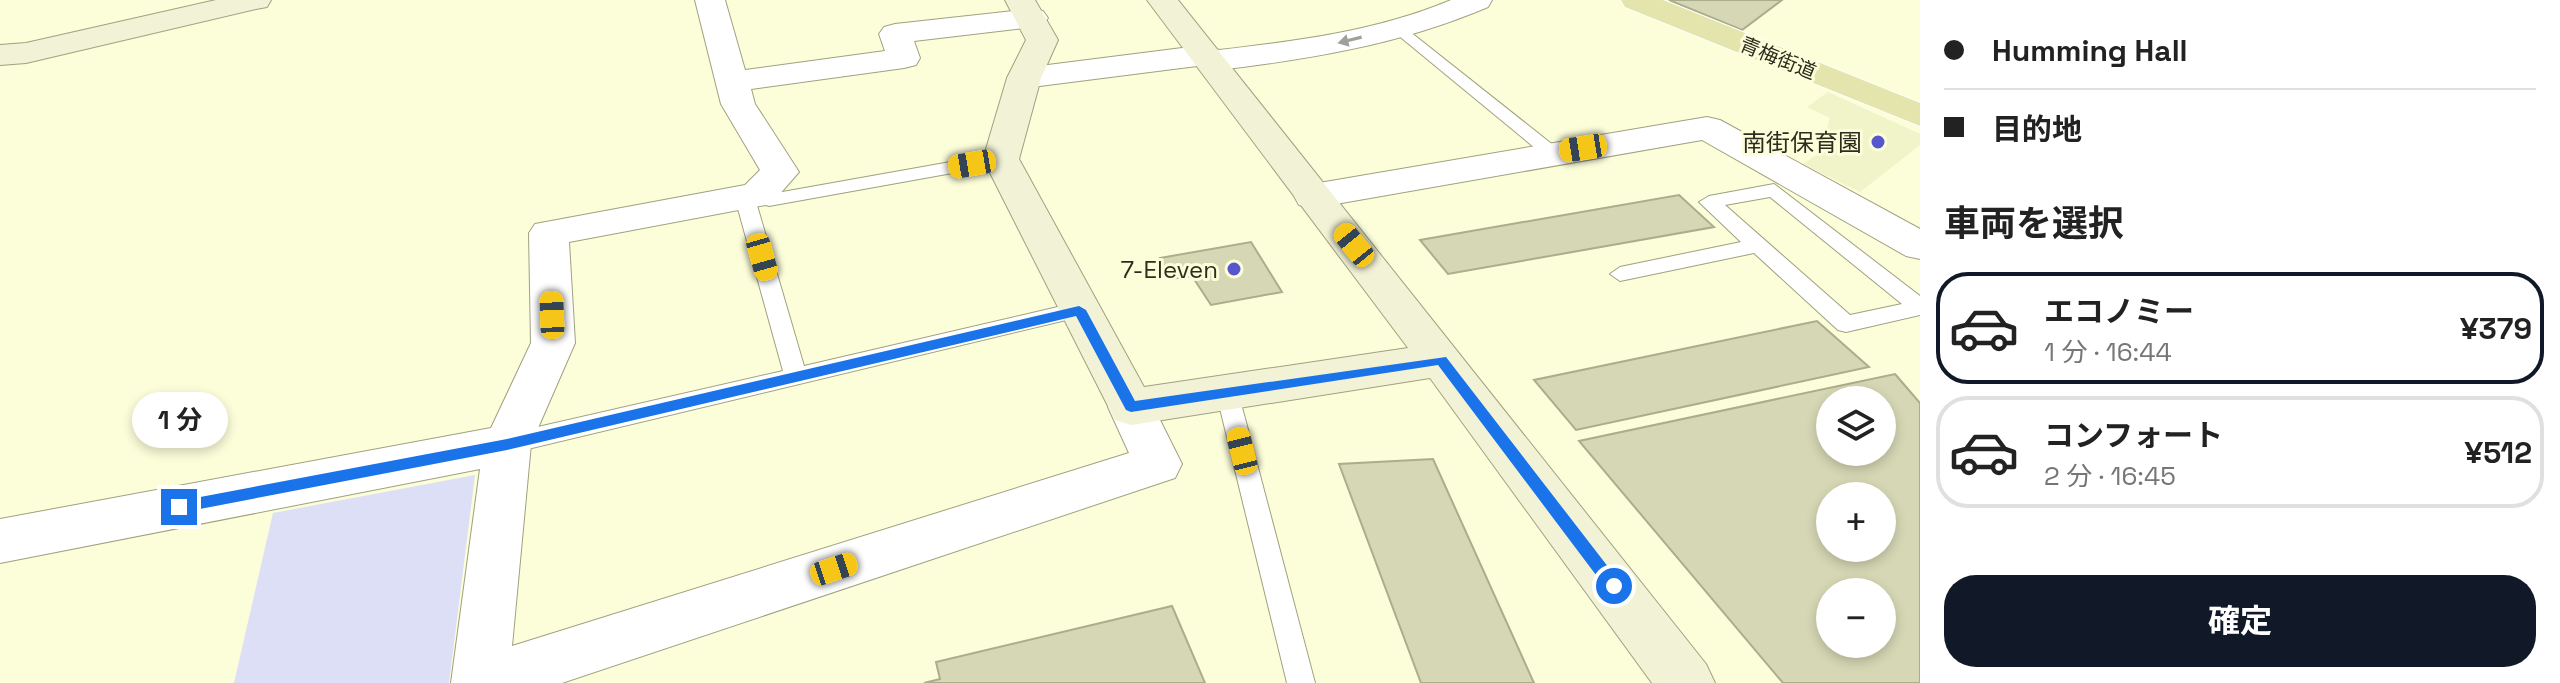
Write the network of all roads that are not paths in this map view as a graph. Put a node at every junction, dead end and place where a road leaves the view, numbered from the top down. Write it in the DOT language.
graph roads {
  1 [pos="256,0"];
  2 [pos="710,0"];
  3 [pos="1162,0"];
  4 [pos="1477,0"];
  5 [pos="1636,0"];
  6 [pos="1026,9"];
  7 [pos="1399,28"];
  8 [pos="0,55"];
  9 [pos="1208,58"];
  10 [pos="1024,78"];
  11 [pos="730,82"];
  12 [pos="1920,115"];
  13 [pos="1552,153"];
  14 [pos="1001,159"];
  15 [pos="751,196"];
  16 [pos="1313,196"];
  17 [pos="1754,246"];
  18 [pos="1920,246"];
  19 [pos="1620,274"];
  20 [pos="1920,307"];
  21 [pos="1079,310"];
  22 [pos="1442,360"];
  23 [pos="796,377"];
  24 [pos="1227,392"];
  25 [pos="1131,407"];
  26 [pos="507,444"];
  27 [pos="0,541"];
  28 [pos="480,683"];
  29 [pos="1301,683"];
  30 [pos="1686,683"];
  1 -- 8 [label="street"];
  2 -- 11 [label="street"];
  3 -- 9 [label="street"];
  4 -- 7 [label="street"];
  5 -- 12 [label="main road, 青梅街道"];
  6 -- 10 [label="street"];
  6 -- 11 [label="street"];
  7 -- 9 [label="street, one-way"];
  7 -- 13 [label="lane"];
  9 -- 10 [label="street"];
  9 -- 16 [label="street"];
  10 -- 14 [label="street"];
  11 -- 15 [label="street"];
  13 -- 16 [label="street"];
  13 -- 18 [label="street"];
  14 -- 15 [label="lane"];
  14 -- 21 [label="street"];
  15 -- 23 [label="lane"];
  15 -- 26 [label="street"];
  16 -- 22 [label="street"];
  17 -- 19 [label="lane"];
  17 -- 20 [label="lane"];
  17 -- 20 [label="lane"];
  21 -- 23 [label="lane"];
  21 -- 25 [label="street"];
  22 -- 24 [label="street"];
  22 -- 30 [label="street"];
  23 -- 26 [label="lane"];
  24 -- 25 [label="street"];
  24 -- 29 [label="lane"];
  25 -- 28 [label="street"];
  26 -- 27 [label="street"];
  26 -- 28 [label="street"];
}
